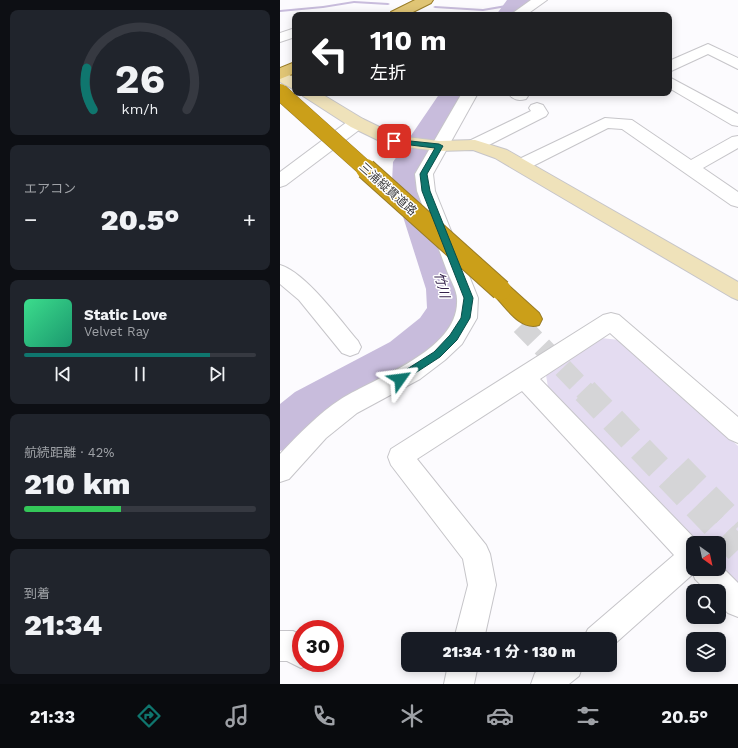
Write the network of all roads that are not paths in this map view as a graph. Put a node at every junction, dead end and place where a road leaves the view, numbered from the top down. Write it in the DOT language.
graph roads {
  1 [pos="426,0"];
  2 [pos="540,0"];
  3 [pos="402,12"];
  4 [pos="522,12"];
  5 [pos="292,30"];
  6 [pos="280,38"];
  7 [pos="738,64"];
  8 [pos="672,66"];
  9 [pos="292,69"];
  10 [pos="280,75"];
  11 [pos="292,82"];
  12 [pos="672,84"];
  13 [pos="280,92"];
  14 [pos="314,96"];
  15 [pos="468,96"];
  16 [pos="280,104"];
  17 [pos="537,108"];
  18 [pos="738,121"];
  19 [pos="357,123"];
  20 [pos="738,141"];
  21 [pos="476,145"];
  22 [pos="439,146"];
  23 [pos="521,165"];
  24 [pos="690,168"];
  25 [pos="280,181"];
  26 [pos="738,201"];
  27 [pos="280,272"];
  28 [pos="738,292"];
  29 [pos="496,293"];
  30 [pos="526,322"];
  31 [pos="350,347"];
  32 [pos="524,378"];
  33 [pos="738,432"];
  34 [pos="280,472"];
  35 [pos="686,549"];
  36 [pos="686,562"];
  37 [pos="712,576"];
  38 [pos="738,603"];
  39 [pos="471,632"];
  40 [pos="606,632"];
  41 [pos="280,646"];
  42 [pos="292,646"];
  43 [pos="461,672"];
  44 [pos="560,672"];
  45 [pos="458,684"];
  46 [pos="546,684"];
  1 -- 3 [label="main road"];
  2 -- 4 [label="street"];
  5 -- 6 [label="street"];
  7 -- 8 [label="street"];
  9 -- 10 [label="main road"];
  10 -- 11 [label="street"];
  12 -- 18 [label="street"];
  13 -- 29 [label="highway, 三浦縦貫道路, bridge"];
  14 -- 19 [label="street"];
  15 -- 22 [label="street"];
  16 -- 29 [label="highway, 三浦縦貫道路"];
  17 -- 21 [label="street"];
  19 -- 22 [label="street"];
  19 -- 25 [label="street"];
  20 -- 24 [label="street"];
  21 -- 22 [label="street"];
  21 -- 23 [label="street"];
  22 -- 34 [label="street"];
  23 -- 24 [label="street"];
  23 -- 28 [label="street"];
  24 -- 26 [label="street"];
  27 -- 31 [label="street"];
  29 -- 30 [label="highway, 三浦縦貫道路"];
  32 -- 33 [label="street"];
  32 -- 35 [label="street"];
  32 -- 39 [label="street"];
  36 -- 40 [label="street"];
  37 -- 38 [label="street"];
  41 -- 42 [label="street"];
  43 -- 45 [label="street"];
  44 -- 46 [label="street"];
}
